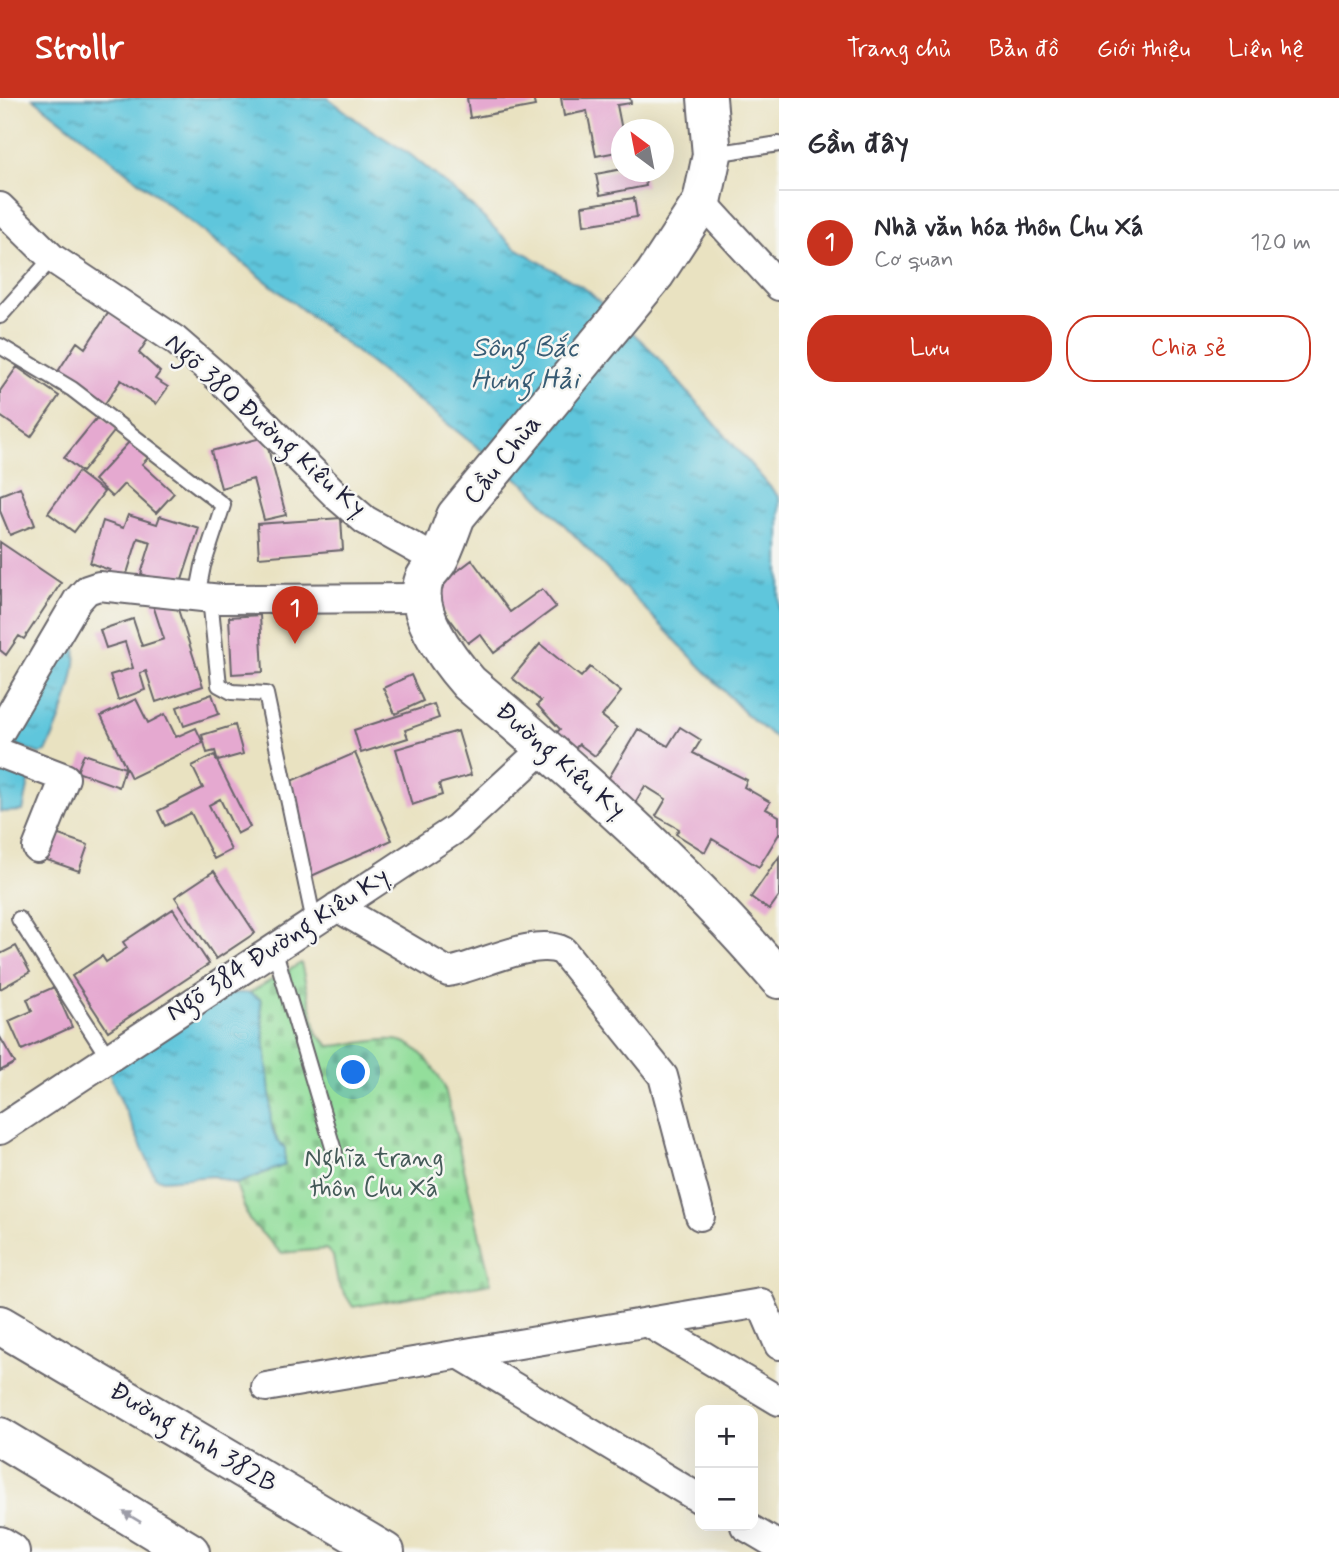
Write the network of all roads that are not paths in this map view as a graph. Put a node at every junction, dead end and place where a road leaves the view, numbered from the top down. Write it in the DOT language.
graph roads {
  1 [pos="707,98"];
  2 [pos="779,144"];
  3 [pos="712,155"];
  4 [pos="702,202"];
  5 [pos="0,207"];
  6 [pos="52,258"];
  7 [pos="779,286"];
  8 [pos="0,316"];
  9 [pos="0,345"];
  10 [pos="438,561"];
  11 [pos="204,597"];
  12 [pos="422,598"];
  13 [pos="0,732"];
  14 [pos="545,747"];
  15 [pos="0,753"];
  16 [pos="37,848"];
  17 [pos="325,914"];
  18 [pos="19,919"];
  19 [pos="274,948"];
  20 [pos="779,979"];
  21 [pos="108,1057"];
  22 [pos="0,1130"];
  23 [pos="335,1154"];
  24 [pos="700,1216"];
  25 [pos="647,1322"];
  26 [pos="0,1325"];
  27 [pos="779,1345"];
  28 [pos="459,1354"];
  29 [pos="266,1387"];
  30 [pos="779,1401"];
  31 [pos="0,1437"];
  32 [pos="695,1496"];
  33 [pos="754,1531"];
  34 [pos="0,1546"];
  35 [pos="779,1546"];
  36 [pos="10,1552"];
  37 [pos="190,1552"];
  38 [pos="385,1552"];
  1 -- 3 [label="main road"];
  2 -- 3 [label="lane"];
  3 -- 4 [label="main road"];
  4 -- 7 [label="street"];
  4 -- 10 [label="main road, Cầu Chùa"];
  5 -- 6 [label="street, Ngõ 380 Đường Kiêu Kỵ"];
  6 -- 8 [label="lane"];
  6 -- 10 [label="street, Ngõ 380 Đường Kiêu Kỵ"];
  9 -- 11 [label="lane"];
  10 -- 12 [label="main road"];
  11 -- 12 [label="street"];
  11 -- 13 [label="street"];
  11 -- 17 [label="lane"];
  12 -- 14 [label="main road, Đường Kiêu Kỵ"];
  14 -- 17 [label="street, Ngõ 384 Đường Kiêu Kỵ"];
  14 -- 20 [label="main road, Đường Kiêu Kỵ"];
  15 -- 16 [label="street"];
  17 -- 19 [label="street, Ngõ 384 Đường Kiêu Kỵ"];
  17 -- 24 [label="street"];
  18 -- 21 [label="lane"];
  19 -- 21 [label="street, Ngõ 384 Đường Kiêu Kỵ"];
  19 -- 23 [label="lane"];
  21 -- 22 [label="street, Ngõ 384 Đường Kiêu Kỵ"];
  25 -- 27 [label="street"];
  25 -- 28 [label="street"];
  25 -- 30 [label="street"];
  26 -- 38 [label="main road, Đường tỉnh 382B"];
  28 -- 29 [label="street"];
  28 -- 32 [label="street"];
  37 -- 31 [label="main road, one-way"];
  33 -- 35 [label="street"];
  34 -- 36 [label="main road"];
}
